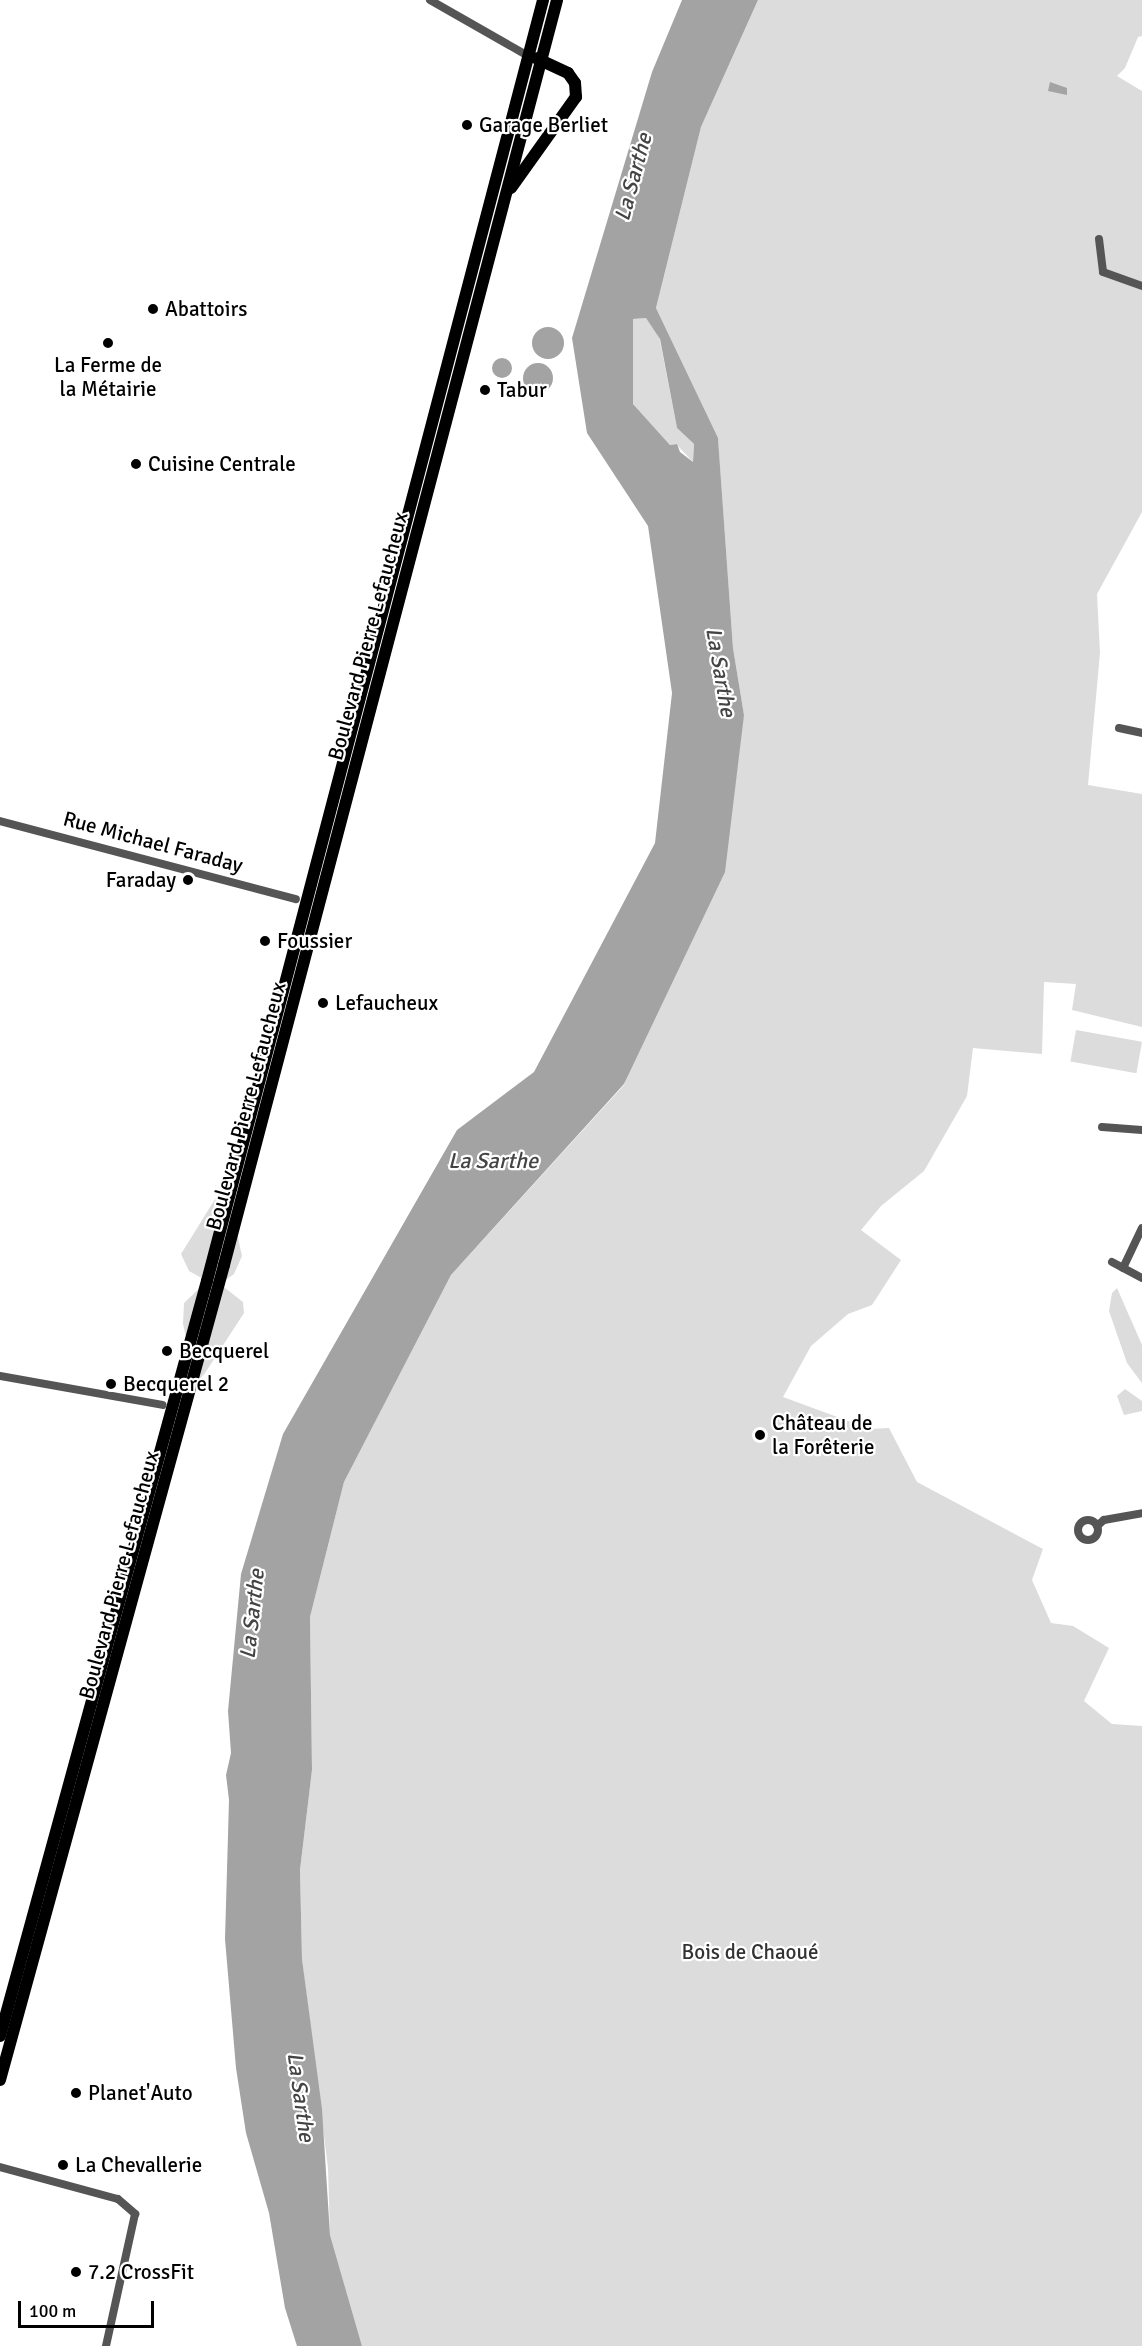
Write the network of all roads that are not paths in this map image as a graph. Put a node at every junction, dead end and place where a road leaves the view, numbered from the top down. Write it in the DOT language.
graph roads {
  1 [pos="430,0"];
  2 [pos="543,0"];
  3 [pos="557,0"];
  4 [pos="528,56"];
  5 [pos="542,59"];
  6 [pos="501,207"];
  7 [pos="1099,239"];
  8 [pos="1142,286"];
  9 [pos="1119,728"];
  10 [pos="1142,733"];
  11 [pos="0,821"];
  12 [pos="296,899"];
  13 [pos="1102,1127"];
  14 [pos="1142,1130"];
  15 [pos="1142,1228"];
  16 [pos="1112,1262"];
  17 [pos="1123,1268"];
  18 [pos="1142,1278"];
  19 [pos="213,1282"];
  20 [pos="0,1376"];
  21 [pos="162,1405"];
  22 [pos="1142,1513"];
  23 [pos="1097,1526"];
  24 [pos="0,2036"];
  25 [pos="0,2080"];
  26 [pos="0,2167"];
  27 [pos="106,2346"];
  1 -- 4 [label="street"];
  2 -- 4 [label="main road, Boulevard Pierre Lefaucheux"];
  3 -- 5 [label="main road, Boulevard Pierre Lefaucheux"];
  4 -- 5 [label="main road"];
  4 -- 19 [label="main road, Boulevard Pierre Lefaucheux"];
  5 -- 6 [label="main road, Boulevard Pierre Lefaucheux"];
  5 -- 6 [label="main road"];
  6 -- 19 [label="main road, Boulevard Pierre Lefaucheux"];
  7 -- 8 [label="street"];
  9 -- 10 [label="street"];
  11 -- 12 [label="street, Rue Michael Faraday"];
  13 -- 14 [label="street"];
  15 -- 17 [label="street"];
  16 -- 17 [label="street"];
  17 -- 18 [label="street"];
  19 -- 24 [label="main road, Boulevard Pierre Lefaucheux"];
  19 -- 25 [label="main road, Boulevard Pierre Lefaucheux"];
  20 -- 21 [label="street"];
  22 -- 23 [label="street"];
  26 -- 27 [label="street"];
}
